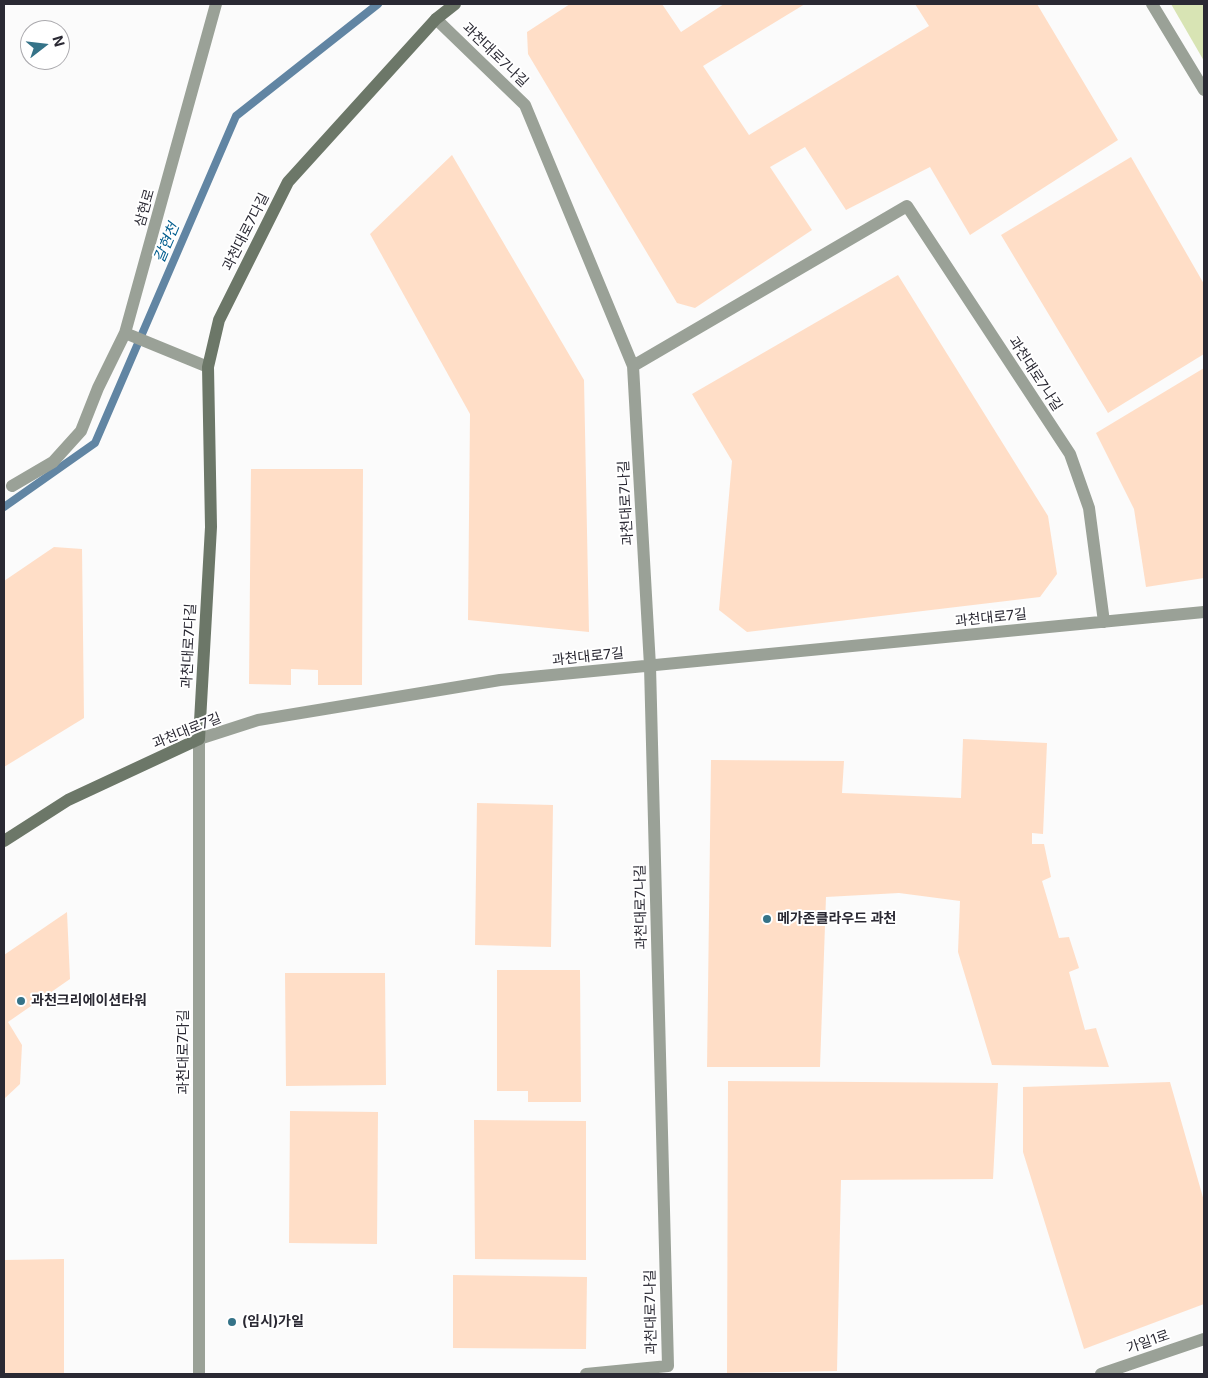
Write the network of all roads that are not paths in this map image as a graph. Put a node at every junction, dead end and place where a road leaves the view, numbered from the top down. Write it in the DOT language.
graph roads {
  1 [pos="216,4"];
  2 [pos="455,4"];
  3 [pos="1152,4"];
  4 [pos="436,19"];
  5 [pos="1204,90"];
  6 [pos="125,333"];
  7 [pos="633,366"];
  8 [pos="208,367"];
  9 [pos="12,486"];
  10 [pos="1204,612"];
  11 [pos="1104,622"];
  12 [pos="650,666"];
  13 [pos="199,739"];
  14 [pos="4,840"];
  15 [pos="1204,1339"];
  16 [pos="199,1374"];
  17 [pos="586,1374"];
  18 [pos="1100,1374"];
  1 -- 6 [label="street, 삼현로"];
  2 -- 4 [label="street, 과천대로7다길"];
  3 -- 5 [label="street"];
  4 -- 7 [label="street, 과천대로7나길"];
  4 -- 8 [label="street, 과천대로7다길"];
  6 -- 8 [label="street"];
  6 -- 9 [label="street, 삼현로"];
  7 -- 11 [label="street, 과천대로7나길"];
  7 -- 12 [label="street, 과천대로7나길"];
  8 -- 13 [label="street, 과천대로7다길"];
  10 -- 11 [label="street, 과천대로7길"];
  11 -- 12 [label="street, 과천대로7길"];
  12 -- 13 [label="street, 과천대로7길"];
  12 -- 17 [label="street, 과천대로7나길"];
  13 -- 14 [label="street, 과천대로7길"];
  13 -- 16 [label="street, 과천대로7다길"];
  15 -- 18 [label="street, 가일1로"];
}
